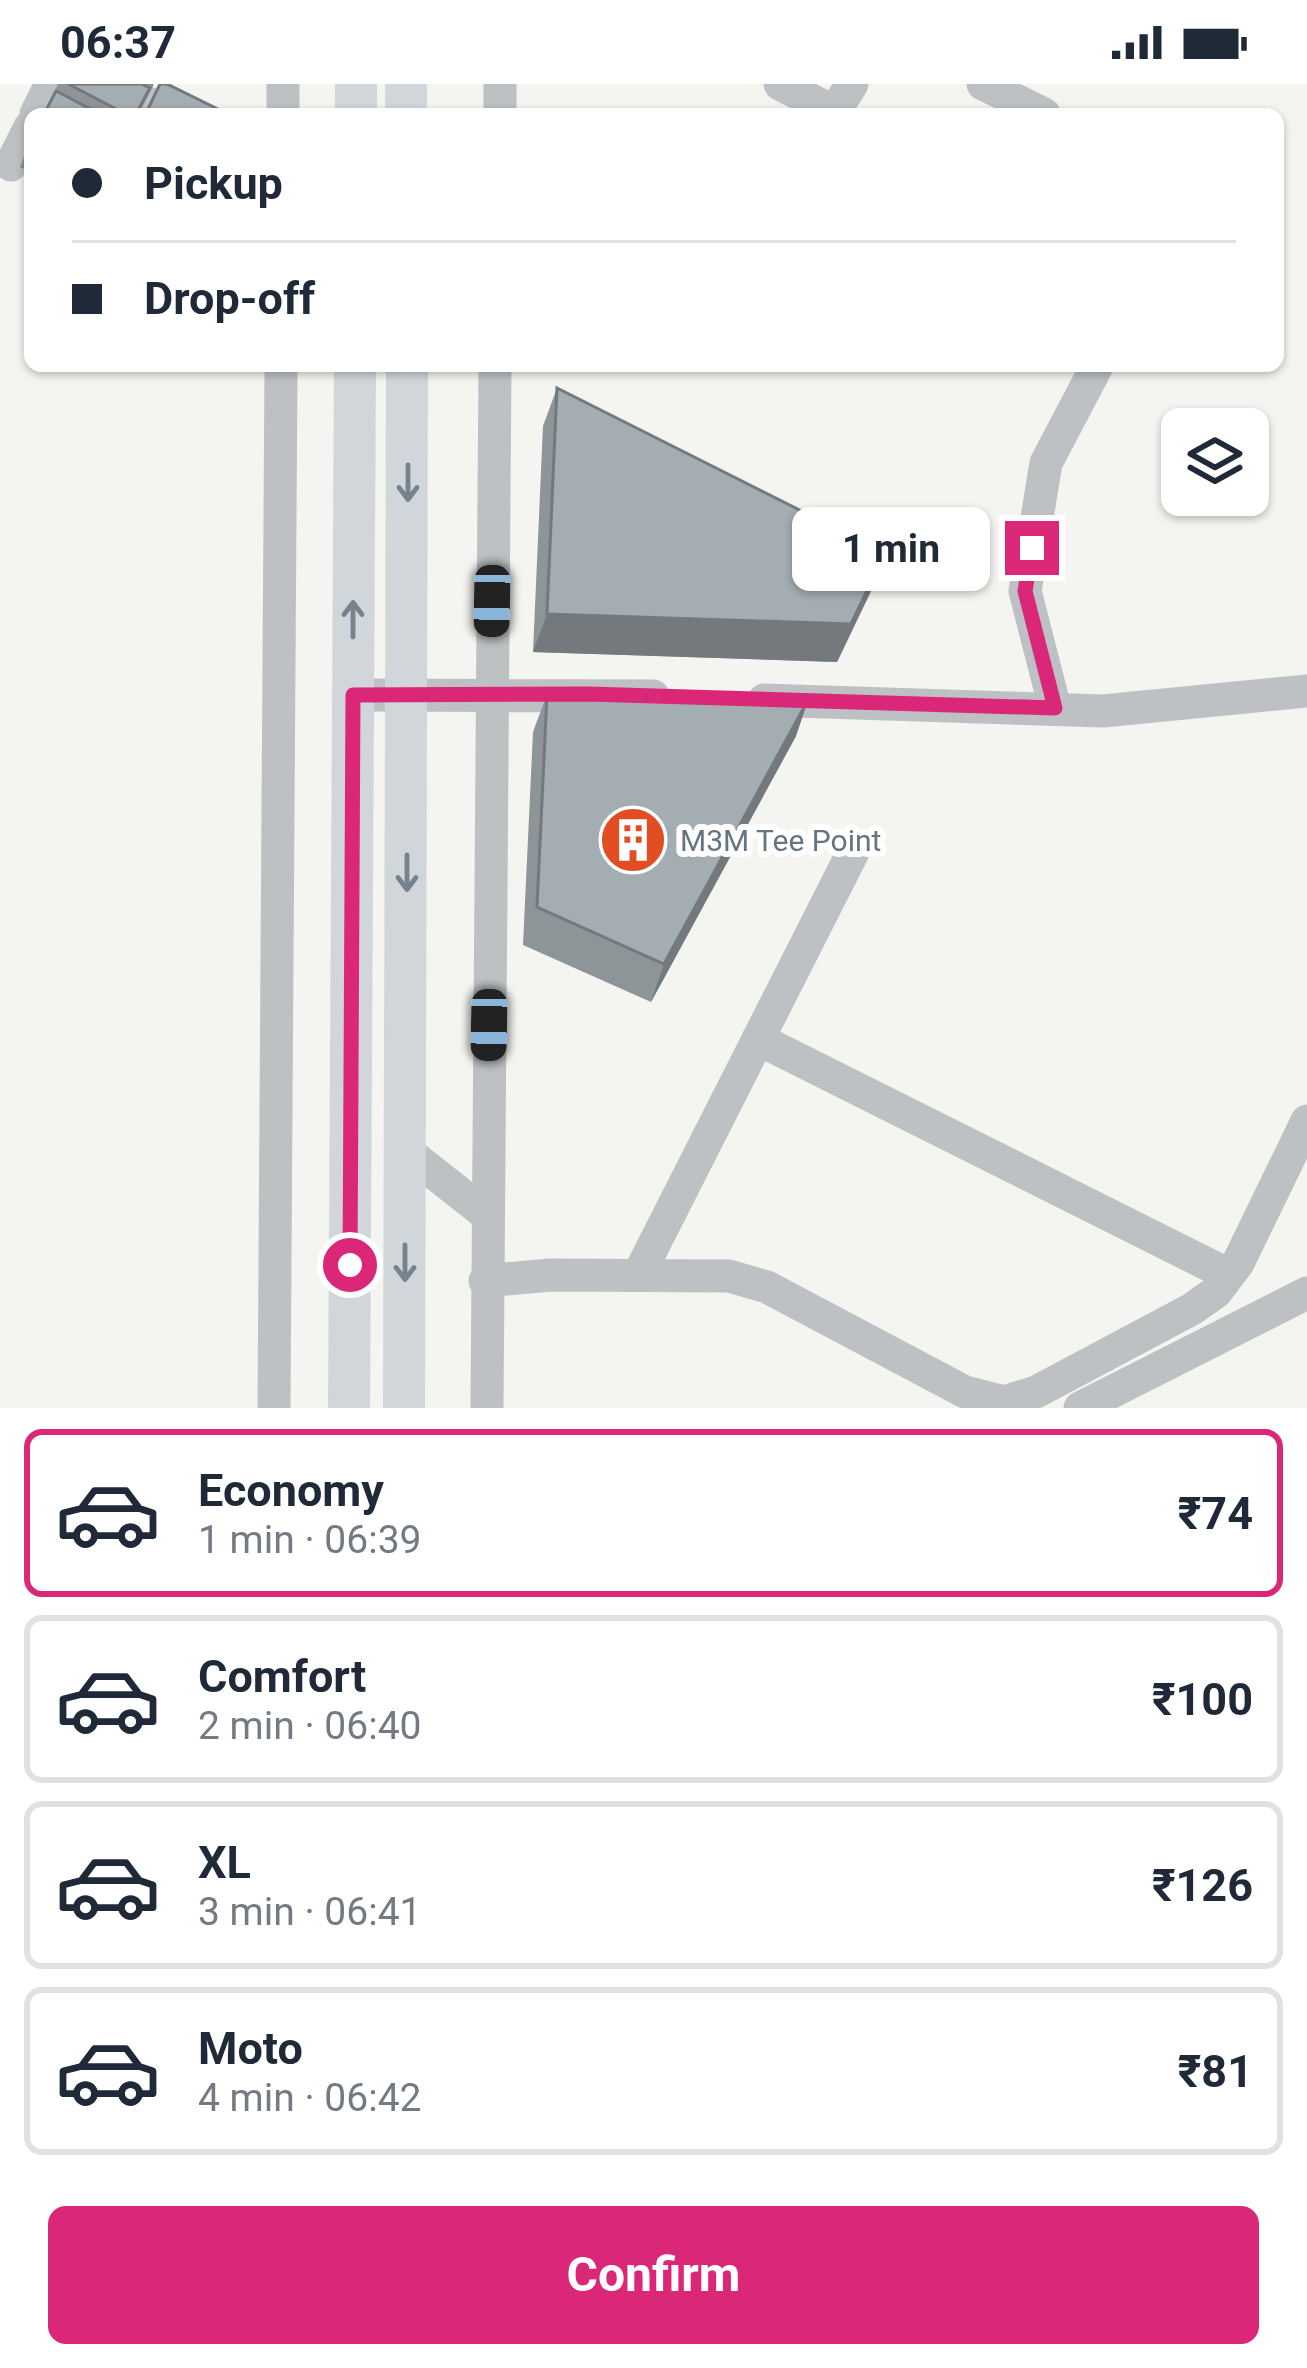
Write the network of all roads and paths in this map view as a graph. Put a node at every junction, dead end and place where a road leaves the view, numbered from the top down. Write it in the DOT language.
graph roads {
  1 [pos="109,84"];
  2 [pos="780,84"];
  3 [pos="983,84"];
  4 [pos="149,100"];
  5 [pos="841,103"];
  6 [pos="1032,108"];
  7 [pos="281,372"];
  8 [pos="355,372"];
  9 [pos="407,372"];
  10 [pos="495,372"];
  11 [pos="1094,372"];
  12 [pos="1307,691"];
  13 [pos="353,695"];
  14 [pos="409,695"];
  15 [pos="491,695"];
  16 [pos="682,697"];
  17 [pos="728,698"];
  18 [pos="1055,708"];
  19 [pos="853,852"];
  20 [pos="758,1039"];
  21 [pos="1307,1120"];
  22 [pos="405,1150"];
  23 [pos="486,1214"];
  24 [pos="638,1274"];
  25 [pos="1229,1275"];
  26 [pos="485,1281"];
  27 [pos="1307,1293"];
  28 [pos="274,1408"];
  29 [pos="349,1408"];
  30 [pos="404,1408"];
  31 [pos="487,1408"];
  32 [pos="1080,1408"];
  1 -- 4 [label="street"];
  2 -- 5 [label="street"];
  3 -- 6 [label="street"];
  7 -- 28 [label="street"];
  13 -- 8 [label="main road, one-way"];
  9 -- 14 [label="main road, one-way"];
  10 -- 15 [label="street"];
  11 -- 18 [label="street"];
  12 -- 18 [label="street"];
  13 -- 14 [label="street"];
  13 -- 29 [label="main road"];
  14 -- 15 [label="street"];
  14 -- 22 [label="main road, one-way"];
  15 -- 16 [label="street"];
  15 -- 23 [label="street"];
  17 -- 18 [label="street"];
  19 -- 20 [label="street"];
  20 -- 24 [label="street"];
  20 -- 25 [label="street"];
  21 -- 25 [label="street"];
  22 -- 23 [label="street"];
  22 -- 30 [label="main road, one-way"];
  23 -- 26 [label="street"];
  24 -- 25 [label="street"];
  24 -- 26 [label="street"];
  26 -- 31 [label="street"];
  27 -- 32 [label="street"];
}
